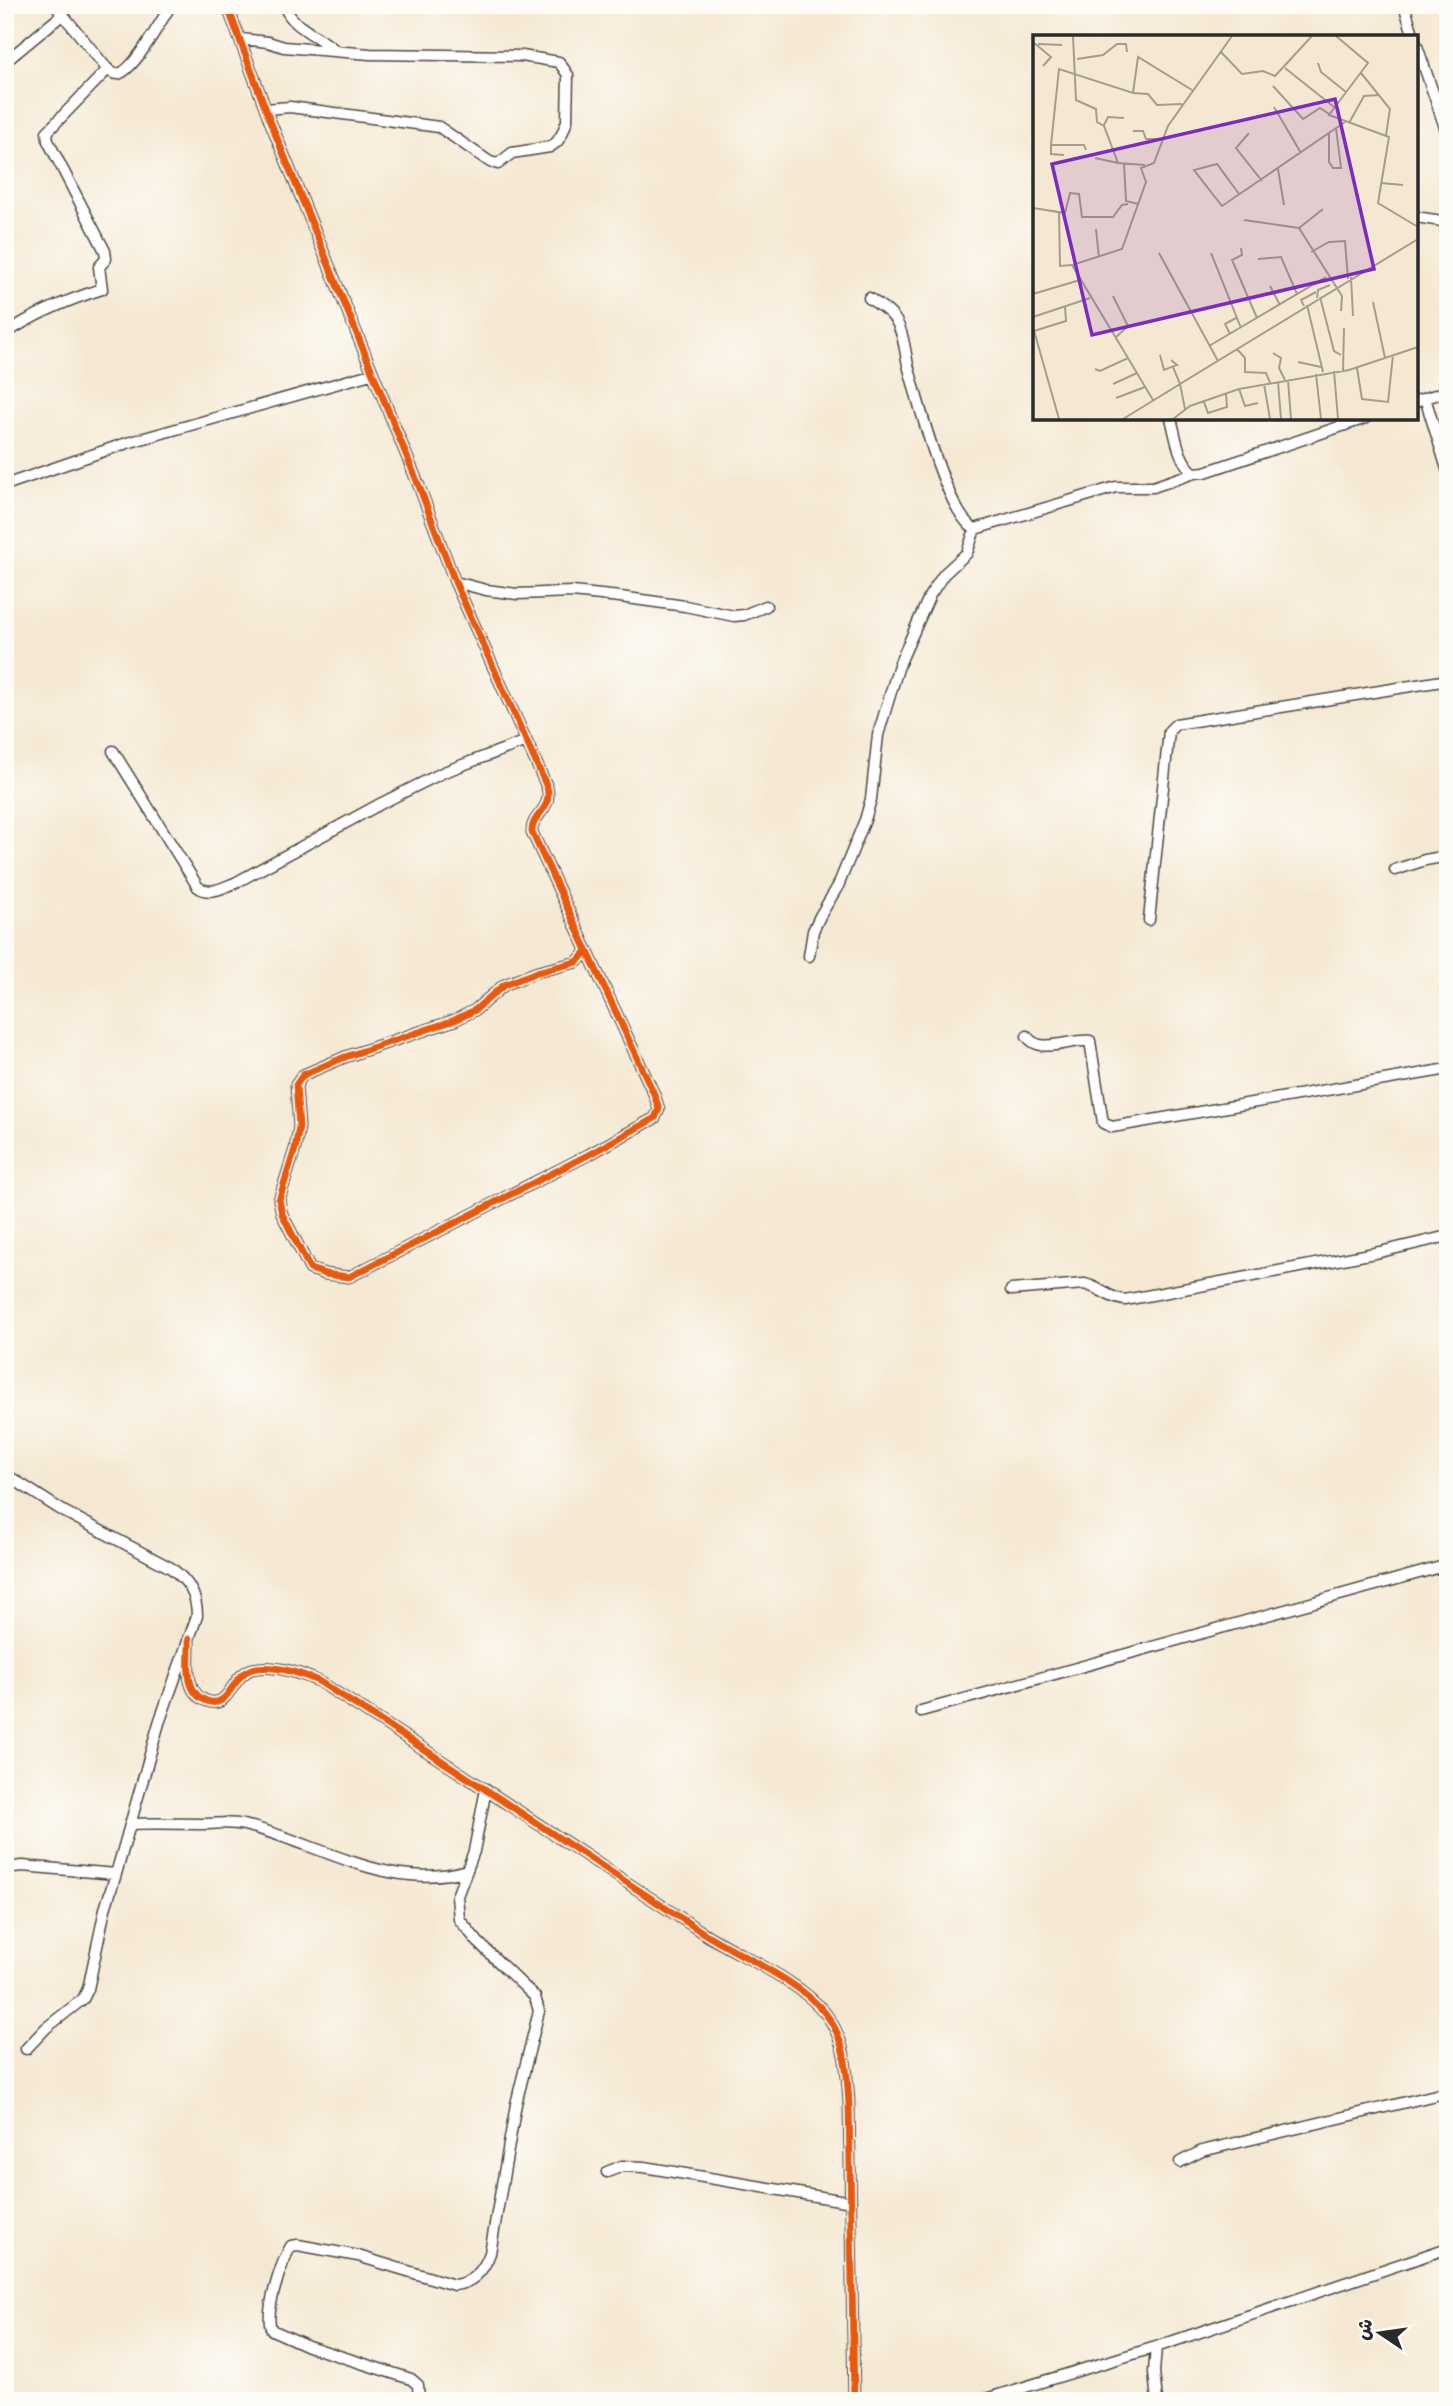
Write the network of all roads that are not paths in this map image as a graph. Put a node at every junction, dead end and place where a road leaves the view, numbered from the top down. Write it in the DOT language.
graph roads {
  1 [pos="55,5"];
  2 [pos="171,5"];
  3 [pos="227,5"];
  4 [pos="284,5"];
  5 [pos="1404,5"];
  6 [pos="62,15"];
  7 [pos="1413,35"];
  8 [pos="241,39"];
  9 [pos="1418,49"];
  10 [pos="336,51"];
  11 [pos="5,62"];
  12 [pos="108,69"];
  13 [pos="266,109"];
  14 [pos="1448,136"];
  15 [pos="1418,217"];
  16 [pos="1448,222"];
  17 [pos="869,298"];
  18 [pos="5,334"];
  19 [pos="372,374"];
  20 [pos="1448,391"];
  21 [pos="1420,400"];
  22 [pos="1172,420"];
  23 [pos="1360,420"];
  24 [pos="1448,472"];
  25 [pos="1194,473"];
  26 [pos="5,485"];
  27 [pos="975,529"];
  28 [pos="455,582"];
  29 [pos="766,606"];
  30 [pos="1448,680"];
  31 [pos="526,741"];
  32 [pos="113,751"];
  33 [pos="1448,856"];
  34 [pos="1395,870"];
  35 [pos="1149,920"];
  36 [pos="587,951"];
  37 [pos="809,957"];
  38 [pos="1027,1036"];
  39 [pos="1448,1069"];
  40 [pos="1448,1236"];
  41 [pos="1011,1290"];
  42 [pos="5,1474"];
  43 [pos="1448,1565"];
  44 [pos="188,1639"];
  45 [pos="921,1711"];
  46 [pos="486,1789"];
  47 [pos="131,1824"];
  48 [pos="5,1868"];
  49 [pos="467,1870"];
  50 [pos="116,1874"];
  51 [pos="26,2049"];
  52 [pos="1448,2092"];
  53 [pos="1180,2162"];
  54 [pos="607,2172"];
  55 [pos="851,2202"];
  56 [pos="1448,2248"];
  57 [pos="1156,2347"];
  58 [pos="993,2399"];
  59 [pos="419,2401"];
  60 [pos="854,2401"];
  61 [pos="979,2401"];
  62 [pos="1157,2401"];
  1 -- 6 [label="street"];
  2 -- 12 [label="street"];
  3 -- 8 [label="street"];
  4 -- 10 [label="street"];
  5 -- 7 [label="street"];
  6 -- 11 [label="street"];
  6 -- 12 [label="street"];
  8 -- 10 [label="street"];
  8 -- 13 [label="street"];
  9 -- 14 [label="street"];
  10 -- 13 [label="street"];
  12 -- 18 [label="street"];
  13 -- 19 [label="street"];
  15 -- 16 [label="street"];
  17 -- 27 [label="street"];
  19 -- 26 [label="street"];
  19 -- 28 [label="street"];
  20 -- 21 [label="street"];
  21 -- 24 [label="street"];
  22 -- 25 [label="street"];
  23 -- 25 [label="street"];
  25 -- 27 [label="street"];
  27 -- 37 [label="street"];
  28 -- 29 [label="street"];
  28 -- 31 [label="street"];
  30 -- 35 [label="street"];
  31 -- 32 [label="street"];
  31 -- 36 [label="street"];
  33 -- 34 [label="street"];
  36 -- 36 [label="street"];
  38 -- 39 [label="street"];
  40 -- 41 [label="street"];
  42 -- 44 [label="street"];
  43 -- 45 [label="street"];
  44 -- 46 [label="street"];
  44 -- 47 [label="street"];
  46 -- 49 [label="street"];
  46 -- 55 [label="street"];
  47 -- 49 [label="street"];
  47 -- 50 [label="street"];
  48 -- 50 [label="street"];
  49 -- 59 [label="street"];
  50 -- 51 [label="street"];
  52 -- 53 [label="street"];
  54 -- 55 [label="street"];
  55 -- 60 [label="street"];
  56 -- 57 [label="street"];
  57 -- 58 [label="street"];
  57 -- 62 [label="street"];
  58 -- 61 [label="street"];
}
